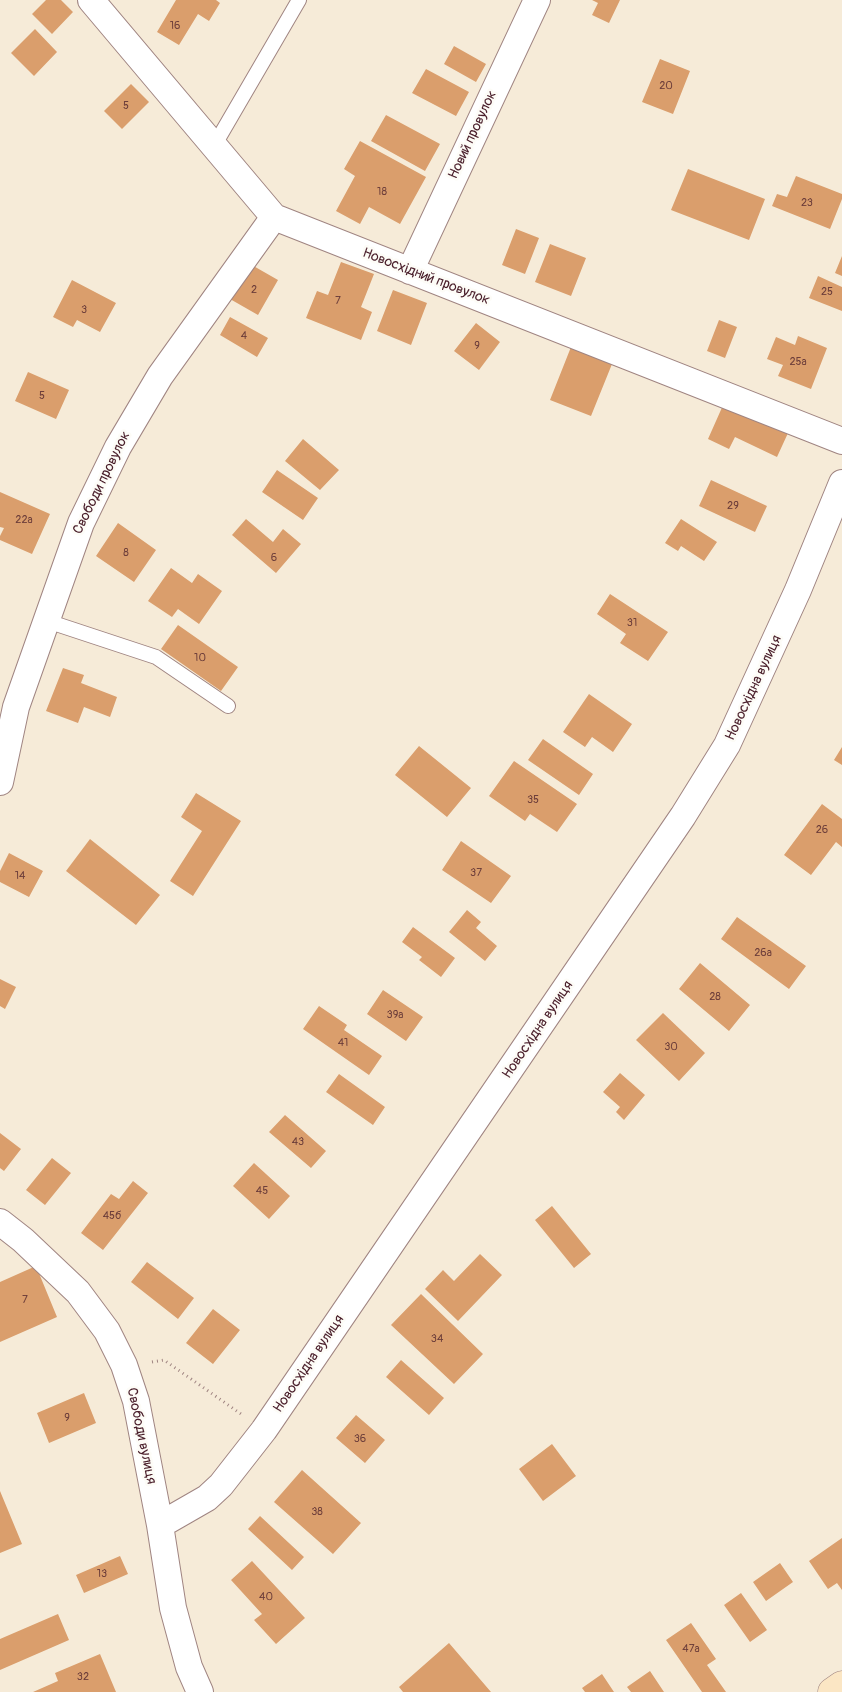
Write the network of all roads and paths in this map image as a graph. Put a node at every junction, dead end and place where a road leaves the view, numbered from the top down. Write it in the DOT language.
graph roads {
  1 [pos="91,0"];
  2 [pos="299,0"];
  3 [pos="537,0"];
  4 [pos="214,146"];
  5 [pos="274,217"];
  6 [pos="410,271"];
  7 [pos="842,441"];
  8 [pos="842,483"];
  9 [pos="47,621"];
  10 [pos="8,701"];
  11 [pos="228,706"];
  12 [pos="0,782"];
  13 [pos="0,1222"];
  14 [pos="124,1365"];
  15 [pos="264,1430"];
  16 [pos="160,1525"];
  17 [pos="842,1685"];
  18 [pos="200,1692"];
  19 [pos="832,1692"];
  1 -- 4 [label="street, Новосхідний провулок"];
  2 -- 4 [label="lane"];
  3 -- 6 [label="street, Новий провулок"];
  4 -- 5 [label="street, Новосхідний провулок"];
  5 -- 6 [label="street, Новосхідний провулок"];
  5 -- 9 [label="street, Свободи провулок"];
  6 -- 7 [label="street, Новосхідний провулок"];
  8 -- 15 [label="street, Новосхідна вулиця"];
  9 -- 10 [label="street, Свободи провулок"];
  9 -- 11 [label="lane"];
  10 -- 12 [label="street, Свободи провулок"];
  13 -- 14 [label="street, Свободи вулиця"];
  14 -- 15 [label="path"];
  14 -- 16 [label="street, Свободи вулиця"];
  15 -- 16 [label="street, Новосхідна вулиця"];
  16 -- 18 [label="street, Свободи вулиця"];
  17 -- 19 [label="street"];
}
